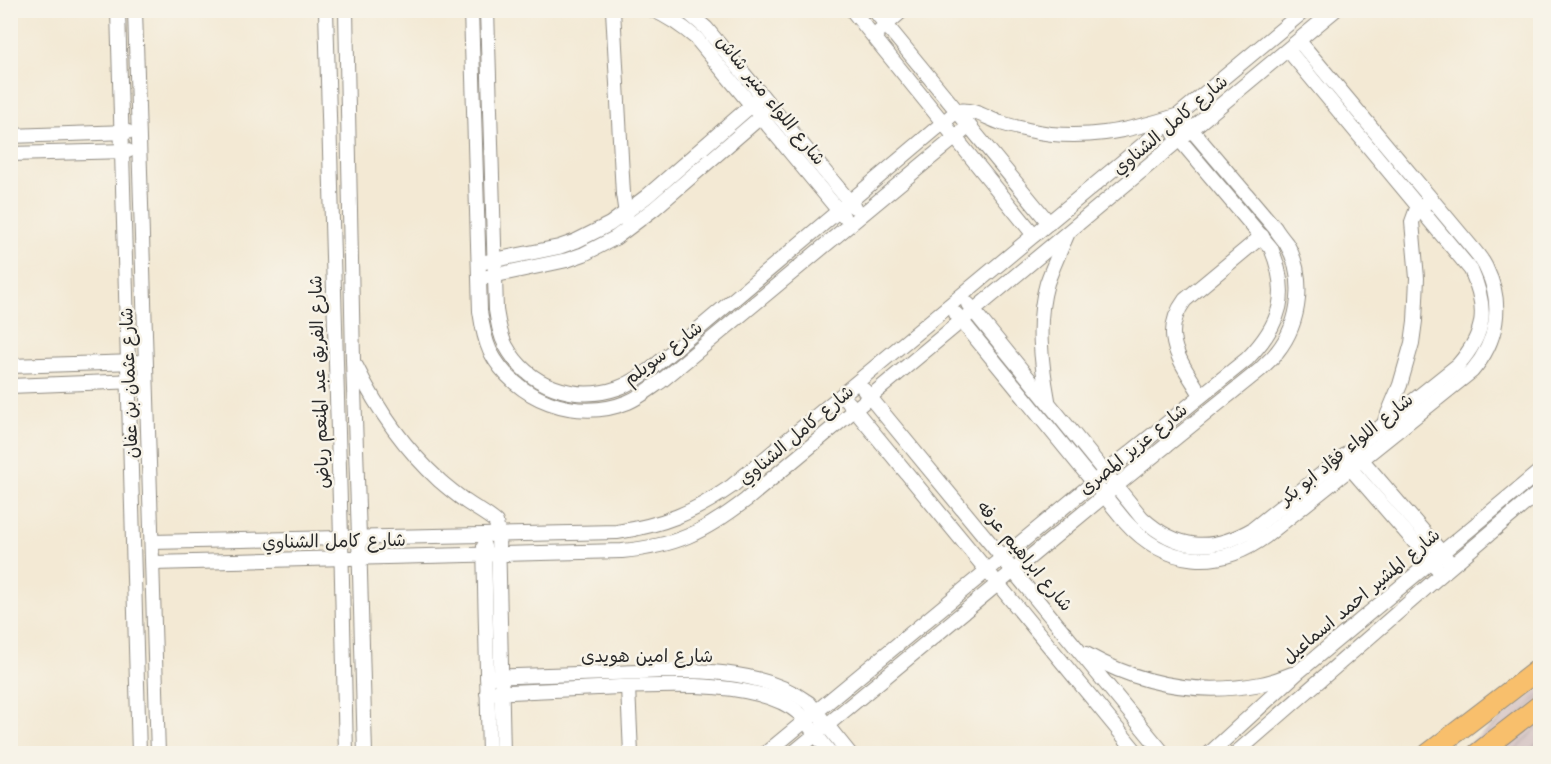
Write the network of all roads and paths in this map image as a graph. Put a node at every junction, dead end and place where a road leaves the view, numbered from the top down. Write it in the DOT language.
graph roads {
  1 [pos="118,10"];
  2 [pos="135,10"];
  3 [pos="326,10"];
  4 [pos="346,10"];
  5 [pos="471,10"];
  6 [pos="487,10"];
  7 [pos="613,10"];
  8 [pos="653,10"];
  9 [pos="685,10"];
  10 [pos="852,10"];
  11 [pos="903,10"];
  12 [pos="1305,10"];
  13 [pos="1335,10"];
  14 [pos="877,11"];
  15 [pos="863,24"];
  16 [pos="886,25"];
  17 [pos="873,36"];
  18 [pos="1293,46"];
  19 [pos="757,100"];
  20 [pos="957,111"];
  21 [pos="766,112"];
  22 [pos="1179,115"];
  23 [pos="944,123"];
  24 [pos="1167,124"];
  25 [pos="969,126"];
  26 [pos="1192,129"];
  27 [pos="140,132"];
  28 [pos="121,133"];
  29 [pos="10,136"];
  30 [pos="956,138"];
  31 [pos="1180,140"];
  32 [pos="122,151"];
  33 [pos="140,151"];
  34 [pos="10,154"];
  35 [pos="1431,198"];
  36 [pos="850,201"];
  37 [pos="1420,208"];
  38 [pos="839,211"];
  39 [pos="625,214"];
  40 [pos="861,215"];
  41 [pos="1049,223"];
  42 [pos="850,225"];
  43 [pos="630,229"];
  44 [pos="1069,231"];
  45 [pos="1034,235"];
  46 [pos="1262,236"];
  47 [pos="494,260"];
  48 [pos="478,263"];
  49 [pos="495,275"];
  50 [pos="479,278"];
  51 [pos="962,295"];
  52 [pos="949,305"];
  53 [pos="974,310"];
  54 [pos="962,320"];
  55 [pos="353,360"];
  56 [pos="147,362"];
  57 [pos="128,363"];
  58 [pos="10,366"];
  59 [pos="129,381"];
  60 [pos="147,381"];
  61 [pos="857,382"];
  62 [pos="10,386"];
  63 [pos="842,395"];
  64 [pos="1201,395"];
  65 [pos="869,397"];
  66 [pos="1048,402"];
  67 [pos="854,410"];
  68 [pos="1383,425"];
  69 [pos="1358,454"];
  70 [pos="1346,464"];
  71 [pos="1540,471"];
  72 [pos="1100,477"];
  73 [pos="1110,490"];
  74 [pos="1540,491"];
  75 [pos="498,534"];
  76 [pos="483,535"];
  77 [pos="359,537"];
  78 [pos="341,538"];
  79 [pos="152,542"];
  80 [pos="484,555"];
  81 [pos="498,555"];
  82 [pos="1002,557"];
  83 [pos="1436,557"];
  84 [pos="342,558"];
  85 [pos="360,558"];
  86 [pos="153,563"];
  87 [pos="1447,569"];
  88 [pos="987,570"];
  89 [pos="1013,571"];
  90 [pos="998,583"];
  91 [pos="1079,650"];
  92 [pos="1540,668"];
  93 [pos="1297,673"];
  94 [pos="501,676"];
  95 [pos="487,677"];
  96 [pos="628,687"];
  97 [pos="502,692"];
  98 [pos="487,693"];
  99 [pos="1540,705"];
  100 [pos="816,711"];
  101 [pos="805,720"];
  102 [pos="827,724"];
  103 [pos="816,734"];
  104 [pos="139,753"];
  105 [pos="158,753"];
  106 [pos="346,753"];
  107 [pos="365,753"];
  108 [pos="489,753"];
  109 [pos="503,753"];
  110 [pos="631,753"];
  111 [pos="765,753"];
  112 [pos="792,753"];
  113 [pos="831,753"];
  114 [pos="850,753"];
  115 [pos="1138,753"];
  116 [pos="1164,753"];
  117 [pos="1209,753"];
  118 [pos="1235,753"];
  119 [pos="1428,753"];
  120 [pos="1477,753"];
  1 -- 28 [label="street, شارع عثمان بن عفان"];
  2 -- 27 [label="street, شارع عثمان بن عفان"];
  3 -- 78 [label="street, شارع الفريق عبد المنعم رياض"];
  4 -- 55 [label="street, شارع الفريق عبد المنعم رياض"];
  5 -- 48 [label="street, شارع سويلم"];
  6 -- 47 [label="street, شارع سويلم"];
  7 -- 39 [label="street"];
  8 -- 19 [label="street, شارع اللواء منير شاش"];
  9 -- 19 [label="street, شارع اللواء منير شاش"];
  10 -- 15 [label="street"];
  11 -- 16 [label="street"];
  12 -- 22 [label="street, شارع كامل الشناوي"];
  13 -- 18 [label="street, شارع كامل الشناوي"];
  14 -- 15 [label="street"];
  14 -- 16 [label="street"];
  15 -- 17 [label="street"];
  16 -- 17 [label="street"];
  16 -- 20 [label="street"];
  17 -- 23 [label="street"];
  18 -- 26 [label="street, شارع كامل الشناوي"];
  18 -- 35 [label="street, شارع اللواء فؤاد ابو بكر"];
  18 -- 37 [label="street, شارع اللواء فؤاد ابو بكر"];
  19 -- 21 [label="street, شارع اللواء منير شاش"];
  19 -- 39 [label="street"];
  20 -- 22 [label="street"];
  20 -- 23 [label="street, شارع سويلم"];
  20 -- 25 [label="street"];
  21 -- 36 [label="street, شارع اللواء منير شاش"];
  21 -- 38 [label="street, شارع اللواء منير شاش"];
  21 -- 43 [label="street"];
  22 -- 24 [label="street, شارع كامل الشناوي"];
  22 -- 26 [label="street, شارع عزيز المصرى"];
  23 -- 30 [label="street"];
  23 -- 36 [label="street, شارع سويلم"];
  24 -- 31 [label="street, شارع عزيز المصرى"];
  24 -- 41 [label="street, شارع كامل الشناوي"];
  25 -- 30 [label="street, شارع سويلم"];
  25 -- 41 [label="street"];
  26 -- 31 [label="street, شارع كامل الشناوي"];
  26 -- 73 [label="street, شارع عزيز المصرى"];
  27 -- 28 [label="street"];
  27 -- 33 [label="street, شارع عثمان بن عفان"];
  28 -- 29 [label="street"];
  28 -- 32 [label="street, شارع عثمان بن عفان"];
  30 -- 40 [label="street, شارع سويلم"];
  30 -- 45 [label="street"];
  31 -- 44 [label="street, شارع كامل الشناوي"];
  31 -- 46 [label="street, شارع عزيز المصرى"];
  32 -- 33 [label="street"];
  32 -- 34 [label="street"];
  32 -- 57 [label="street, شارع عثمان بن عفان"];
  33 -- 56 [label="street, شارع عثمان بن عفان"];
  35 -- 37 [label="street"];
  35 -- 69 [label="street, شارع اللواء فؤاد ابو بكر"];
  36 -- 38 [label="street, شارع سويلم"];
  36 -- 40 [label="street, شارع اللواء منير شاش"];
  37 -- 68 [label="street"];
  37 -- 68 [label="street, شارع اللواء فؤاد ابو بكر"];
  38 -- 42 [label="street, شارع اللواء منير شاش"];
  38 -- 49 [label="street, شارع سويلم"];
  39 -- 43 [label="street"];
  39 -- 47 [label="street"];
  40 -- 42 [label="street, شارع سويلم"];
  41 -- 45 [label="street, شارع كامل الشناوي"];
  42 -- 50 [label="street, شارع سويلم"];
  43 -- 49 [label="street"];
  44 -- 53 [label="street, شارع كامل الشناوي"];
  44 -- 66 [label="street"];
  45 -- 51 [label="street, شارع كامل الشناوي"];
  46 -- 64 [label="street, شارع عزيز المصرى"];
  46 -- 64 [label="street"];
  47 -- 48 [label="street"];
  47 -- 49 [label="street, شارع سويلم"];
  48 -- 50 [label="street, شارع سويلم"];
  49 -- 50 [label="street"];
  51 -- 52 [label="street, شارع كامل الشناوي"];
  51 -- 53 [label="street, شارع اللواء فؤاد ابو بكر"];
  52 -- 54 [label="street, شارع اللواء فؤاد ابو بكر"];
  52 -- 61 [label="street, شارع كامل الشناوي"];
  53 -- 54 [label="street, شارع كامل الشناوي"];
  53 -- 66 [label="street, شارع اللواء فؤاد ابو بكر"];
  54 -- 65 [label="street, شارع كامل الشناوي"];
  54 -- 72 [label="street, شارع اللواء فؤاد ابو بكر"];
  55 -- 75 [label="street"];
  55 -- 77 [label="street, شارع الفريق عبد المنعم رياض"];
  56 -- 57 [label="street"];
  56 -- 60 [label="street, شارع عثمان بن عفان"];
  57 -- 58 [label="street"];
  57 -- 59 [label="street, شارع عثمان بن عفان"];
  59 -- 60 [label="street"];
  59 -- 62 [label="street"];
  59 -- 104 [label="street, شارع عثمان بن عفان"];
  60 -- 79 [label="street, شارع عثمان بن عفان"];
  61 -- 63 [label="street, شارع كامل الشناوي"];
  61 -- 65 [label="street, شارع ابراهيم عرفه"];
  63 -- 67 [label="street"];
  63 -- 75 [label="street, شارع كامل الشناوي"];
  64 -- 72 [label="street, شارع عزيز المصرى"];
  65 -- 67 [label="street, شارع كامل الشناوي"];
  65 -- 82 [label="street, شارع ابراهيم عرفه"];
  66 -- 72 [label="street, شارع اللواء فؤاد ابو بكر"];
  67 -- 81 [label="street, شارع كامل الشناوي"];
  67 -- 88 [label="street"];
  68 -- 69 [label="street, شارع اللواء فؤاد ابو بكر"];
  69 -- 70 [label="street, شارع اللواء فؤاد ابو بكر"];
  69 -- 83 [label="street"];
  70 -- 73 [label="street, شارع اللواء فؤاد ابو بكر"];
  70 -- 83 [label="street"];
  71 -- 83 [label="street, شارع المشير احمد اسماعيل"];
  72 -- 73 [label="street, شارع اللواء فؤاد ابو بكر"];
  72 -- 82 [label="street, شارع عزيز المصرى"];
  73 -- 89 [label="street, شارع عزيز المصرى"];
  74 -- 87 [label="street, شارع المشير احمد اسماعيل"];
  75 -- 76 [label="street, شارع كامل الشناوي"];
  75 -- 81 [label="street"];
  76 -- 77 [label="street, شارع كامل الشناوي"];
  76 -- 80 [label="street"];
  77 -- 78 [label="street, شارع كامل الشناوي"];
  77 -- 85 [label="street, شارع الفريق عبد المنعم رياض"];
  78 -- 79 [label="street, شارع كامل الشناوي"];
  78 -- 84 [label="street, شارع الفريق عبد المنعم رياض"];
  79 -- 86 [label="street, شارع عثمان بن عفان"];
  80 -- 81 [label="street, شارع كامل الشناوي"];
  80 -- 85 [label="street, شارع كامل الشناوي"];
  80 -- 95 [label="street"];
  81 -- 94 [label="street"];
  82 -- 88 [label="street, شارع عزيز المصرى"];
  82 -- 89 [label="street, شارع ابراهيم عرفه"];
  83 -- 87 [label="street"];
  83 -- 93 [label="street, شارع المشير احمد اسماعيل"];
  84 -- 85 [label="street, شارع كامل الشناوي"];
  84 -- 86 [label="street, شارع كامل الشناوي"];
  84 -- 106 [label="street, شارع الفريق عبد المنعم رياض"];
  85 -- 107 [label="street, شارع الفريق عبد المنعم رياض"];
  86 -- 105 [label="street, شارع عثمان بن عفان"];
  87 -- 118 [label="street, شارع المشير احمد اسماعيل"];
  88 -- 90 [label="street"];
  88 -- 100 [label="street, شارع عزيز المصرى"];
  89 -- 90 [label="street, شارع عزيز المصرى"];
  89 -- 91 [label="street, شارع ابراهيم عرفه"];
  90 -- 102 [label="street, شارع عزيز المصرى"];
  90 -- 115 [label="street"];
  91 -- 93 [label="street"];
  91 -- 116 [label="street, شارع ابراهيم عرفه"];
  92 -- 119 [label="highway"];
  93 -- 117 [label="street, شارع المشير احمد اسماعيل"];
  94 -- 95 [label="street, شارع امين هويدى"];
  94 -- 97 [label="street"];
  94 -- 100 [label="street, شارع امين هويدى"];
  95 -- 98 [label="street"];
  96 -- 97 [label="street, شارع امين هويدى"];
  96 -- 101 [label="street, شارع امين هويدى"];
  96 -- 110 [label="street"];
  97 -- 98 [label="street, شارع امين هويدى"];
  97 -- 109 [label="street"];
  98 -- 108 [label="street"];
  99 -- 120 [label="highway"];
  100 -- 101 [label="street, شارع عزيز المصرى"];
  100 -- 102 [label="street, شارع امين هويدى"];
  101 -- 103 [label="street, شارع امين هويدى"];
  101 -- 111 [label="street, شارع عزيز المصرى"];
  102 -- 103 [label="street, شارع عزيز المصرى"];
  102 -- 114 [label="street, شارع امين هويدى"];
  103 -- 112 [label="street, شارع عزيز المصرى"];
  103 -- 113 [label="street, شارع امين هويدى"];
}
